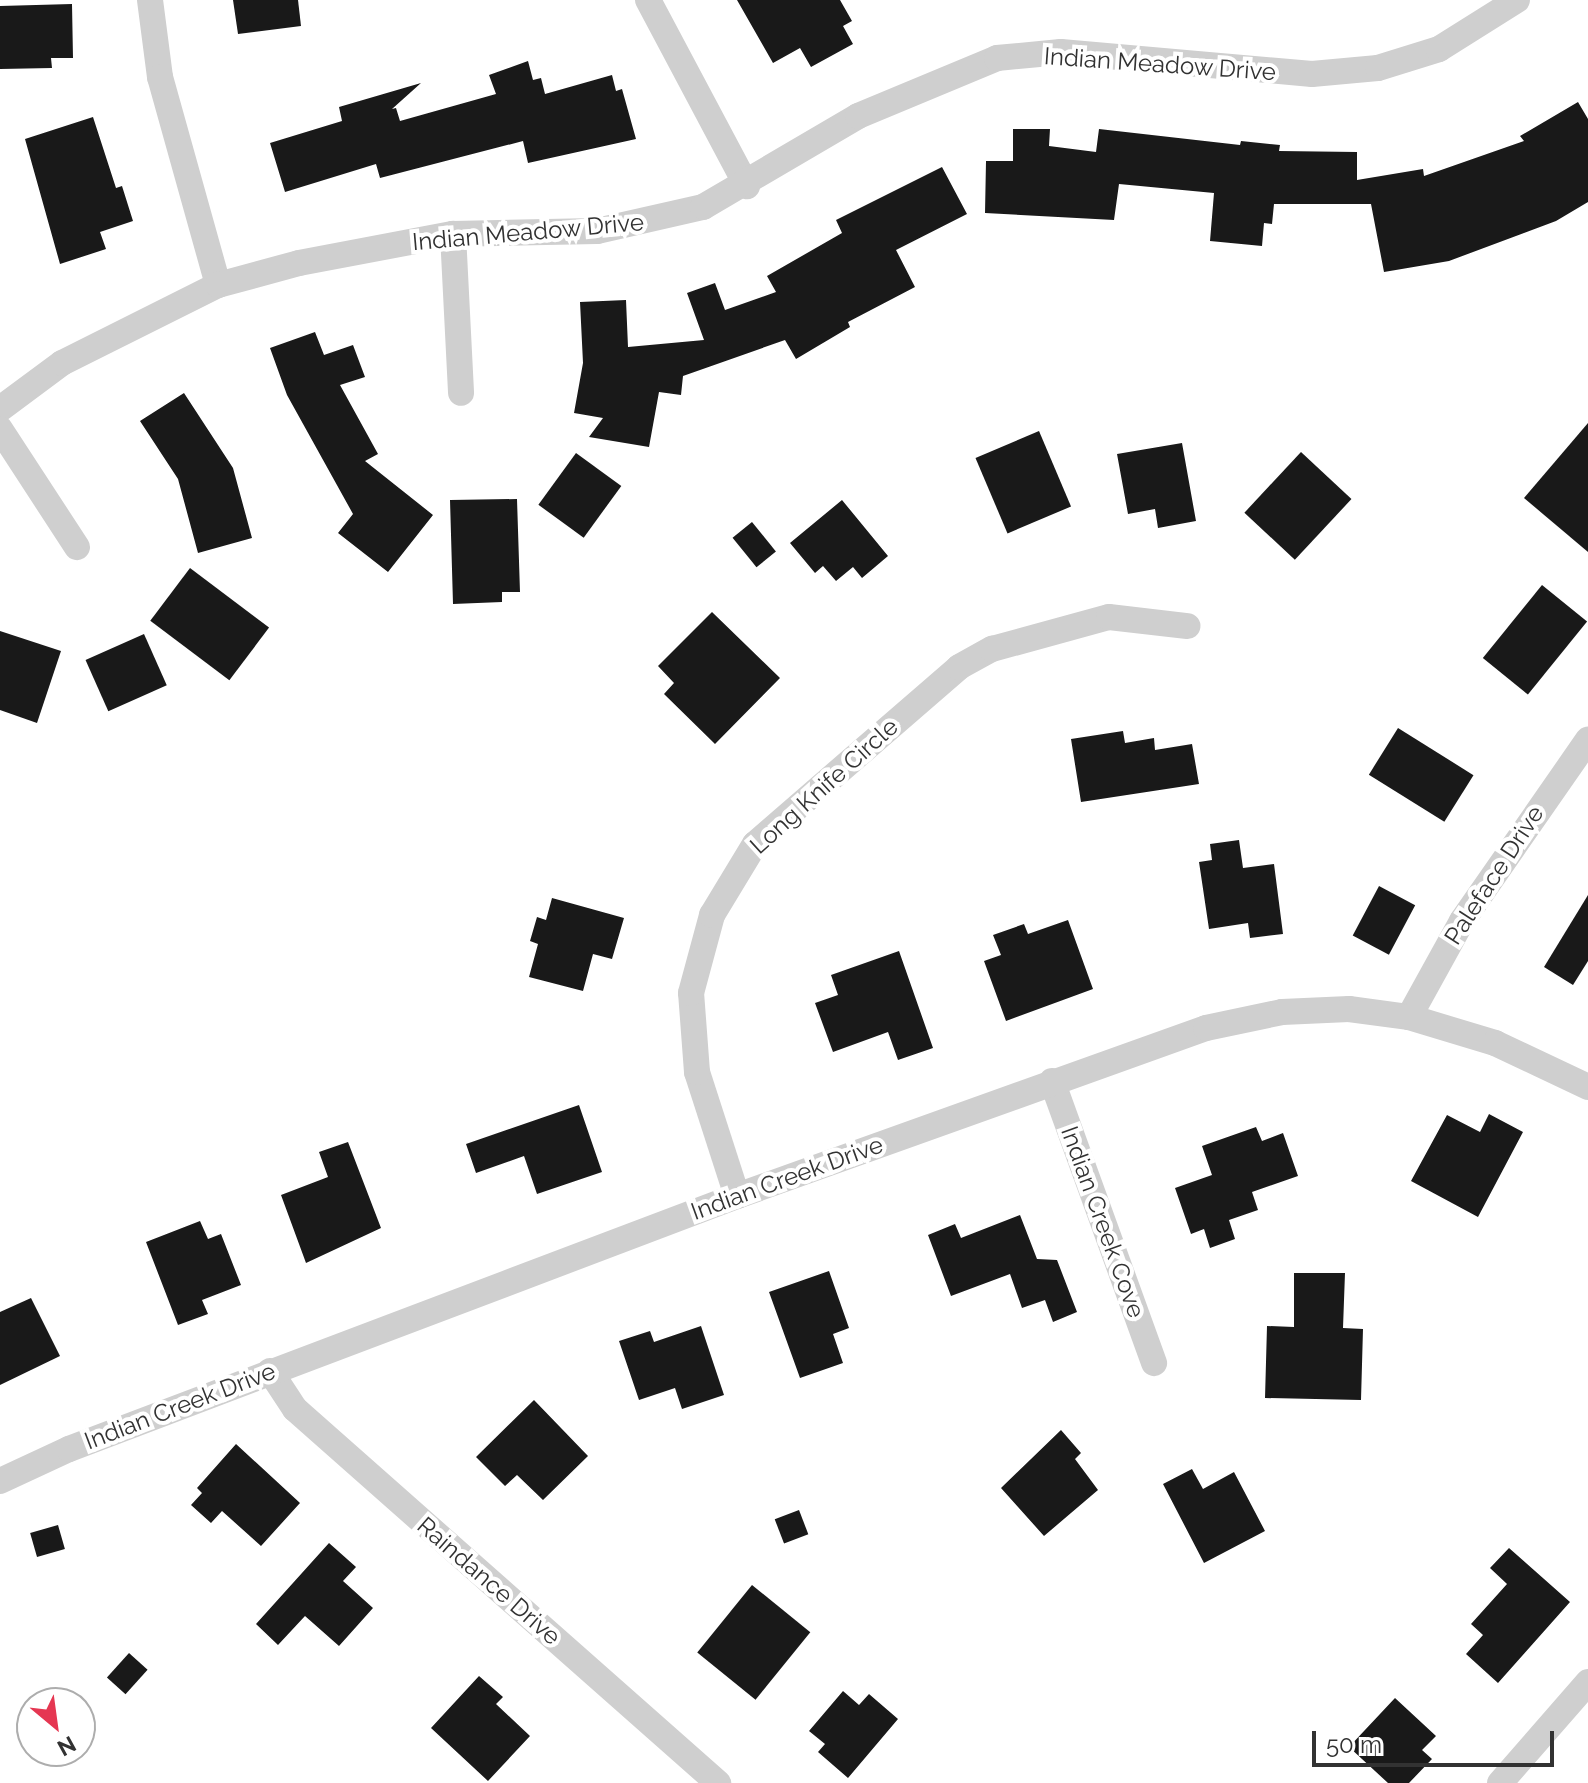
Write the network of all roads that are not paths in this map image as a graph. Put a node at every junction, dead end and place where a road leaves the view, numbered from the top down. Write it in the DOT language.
graph roads {
  1 [pos="150,0"];
  2 [pos="648,0"];
  3 [pos="1517,0"];
  4 [pos="747,186"];
  5 [pos="453,234"];
  6 [pos="218,285"];
  7 [pos="461,393"];
  8 [pos="0,409"];
  9 [pos="0,429"];
  10 [pos="77,547"];
  11 [pos="1187,626"];
  12 [pos="1588,740"];
  13 [pos="1409,1017"];
  14 [pos="1052,1081"];
  15 [pos="1588,1087"];
  16 [pos="737,1196"];
  17 [pos="1154,1363"];
  18 [pos="270,1371"];
  19 [pos="0,1481"];
  20 [pos="1588,1682"];
  21 [pos="718,1783"];
  22 [pos="1500,1783"];
  1 -- 6 [label="street"];
  2 -- 4 [label="street"];
  3 -- 4 [label="street, Indian Meadow Drive"];
  4 -- 5 [label="street, Indian Meadow Drive"];
  5 -- 6 [label="street, Indian Meadow Drive"];
  5 -- 7 [label="street"];
  6 -- 8 [label="street, Indian Meadow Drive"];
  9 -- 10 [label="street"];
  11 -- 16 [label="street, Long Knife Circle"];
  12 -- 13 [label="street, Paleface Drive"];
  13 -- 14 [label="street, Indian Creek Drive"];
  13 -- 15 [label="street, Indian Creek Drive"];
  14 -- 16 [label="street, Indian Creek Drive"];
  14 -- 17 [label="street, Indian Creek Cove"];
  16 -- 18 [label="street, Indian Creek Drive"];
  18 -- 19 [label="street, Indian Creek Drive"];
  18 -- 21 [label="street, Raindance Drive"];
  20 -- 22 [label="street"];
}
